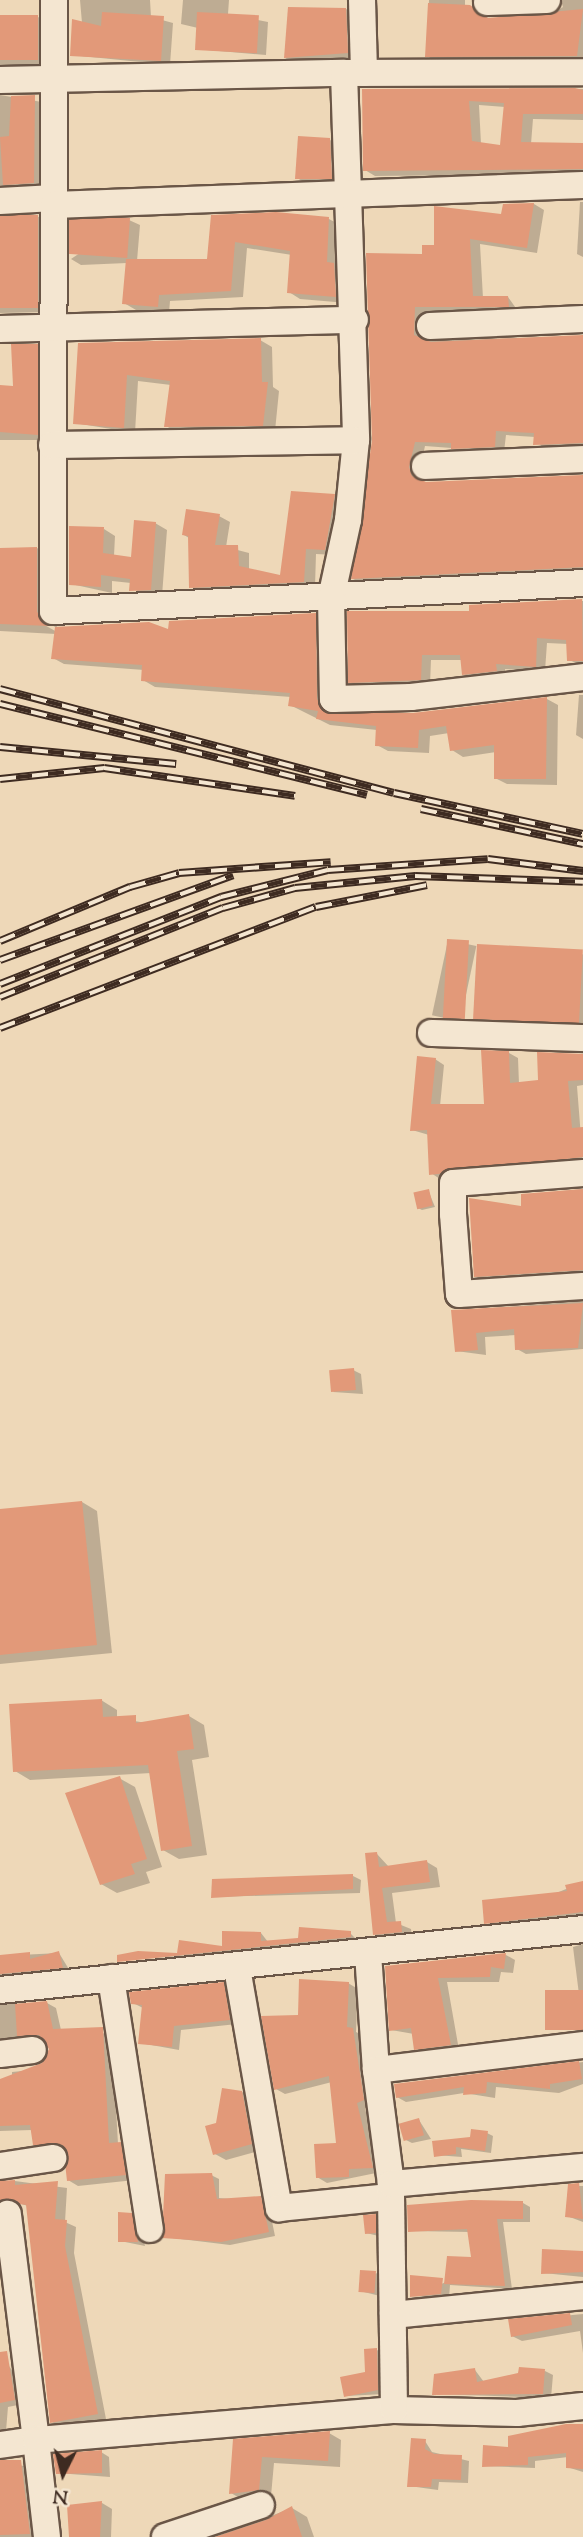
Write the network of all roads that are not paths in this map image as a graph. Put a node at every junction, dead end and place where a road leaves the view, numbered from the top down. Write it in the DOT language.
graph roads {
  1 [pos="54,0"];
  2 [pos="362,0"];
  3 [pos="547,0"];
  4 [pos="487,2"];
  5 [pos="583,72"];
  6 [pos="354,73"];
  7 [pos="54,79"];
  8 [pos="0,80"];
  9 [pos="583,185"];
  10 [pos="346,191"];
  11 [pos="0,201"];
  12 [pos="54,202"];
  13 [pos="583,318"];
  14 [pos="355,320"];
  15 [pos="430,326"];
  16 [pos="54,329"];
  17 [pos="0,330"];
  18 [pos="356,440"];
  19 [pos="52,445"];
  20 [pos="583,459"];
  21 [pos="425,467"];
  22 [pos="583,583"];
  23 [pos="331,598"];
  24 [pos="583,677"];
  25 [pos="431,1033"];
  26 [pos="583,1038"];
  27 [pos="583,1173"];
  28 [pos="583,1286"];
  29 [pos="583,1929"];
  30 [pos="368,1953"];
  31 [pos="237,1968"];
  32 [pos="111,1978"];
  33 [pos="0,1990"];
  34 [pos="583,2045"];
  35 [pos="33,2050"];
  36 [pos="0,2054"];
  37 [pos="376,2070"];
  38 [pos="53,2158"];
  39 [pos="0,2166"];
  40 [pos="583,2167"];
  41 [pos="390,2191"];
  42 [pos="8,2214"];
  43 [pos="150,2229"];
  44 [pos="7,2269"];
  45 [pos="583,2296"];
  46 [pos="393,2315"];
  47 [pos="583,2406"];
  48 [pos="394,2410"];
  49 [pos="36,2440"];
  50 [pos="0,2445"];
  51 [pos="261,2505"];
  52 [pos="47,2537"];
  53 [pos="165,2537"];
  1 -- 7 [label="street"];
  2 -- 6 [label="street"];
  3 -- 4 [label="street"];
  5 -- 6 [label="street"];
  6 -- 7 [label="street"];
  6 -- 10 [label="street"];
  7 -- 8 [label="street"];
  7 -- 12 [label="street"];
  9 -- 10 [label="street"];
  10 -- 12 [label="street"];
  10 -- 14 [label="street"];
  11 -- 12 [label="street"];
  12 -- 16 [label="street"];
  13 -- 15 [label="street"];
  14 -- 16 [label="street"];
  14 -- 18 [label="street"];
  16 -- 17 [label="street"];
  16 -- 19 [label="street"];
  18 -- 19 [label="street"];
  18 -- 23 [label="street"];
  19 -- 23 [label="street"];
  20 -- 21 [label="street"];
  22 -- 23 [label="street"];
  23 -- 24 [label="street"];
  25 -- 26 [label="street"];
  27 -- 28 [label="street"];
  29 -- 30 [label="street"];
  30 -- 31 [label="street"];
  30 -- 37 [label="street"];
  31 -- 32 [label="street"];
  31 -- 41 [label="street"];
  32 -- 33 [label="street"];
  32 -- 43 [label="street"];
  34 -- 37 [label="street"];
  35 -- 36 [label="street"];
  37 -- 41 [label="street"];
  38 -- 39 [label="street"];
  40 -- 41 [label="street"];
  41 -- 46 [label="street"];
  42 -- 44 [label="street"];
  44 -- 49 [label="street"];
  45 -- 46 [label="street"];
  46 -- 48 [label="street"];
  47 -- 48 [label="street"];
  48 -- 49 [label="street"];
  49 -- 50 [label="street"];
  49 -- 52 [label="street"];
  51 -- 53 [label="street"];
}
